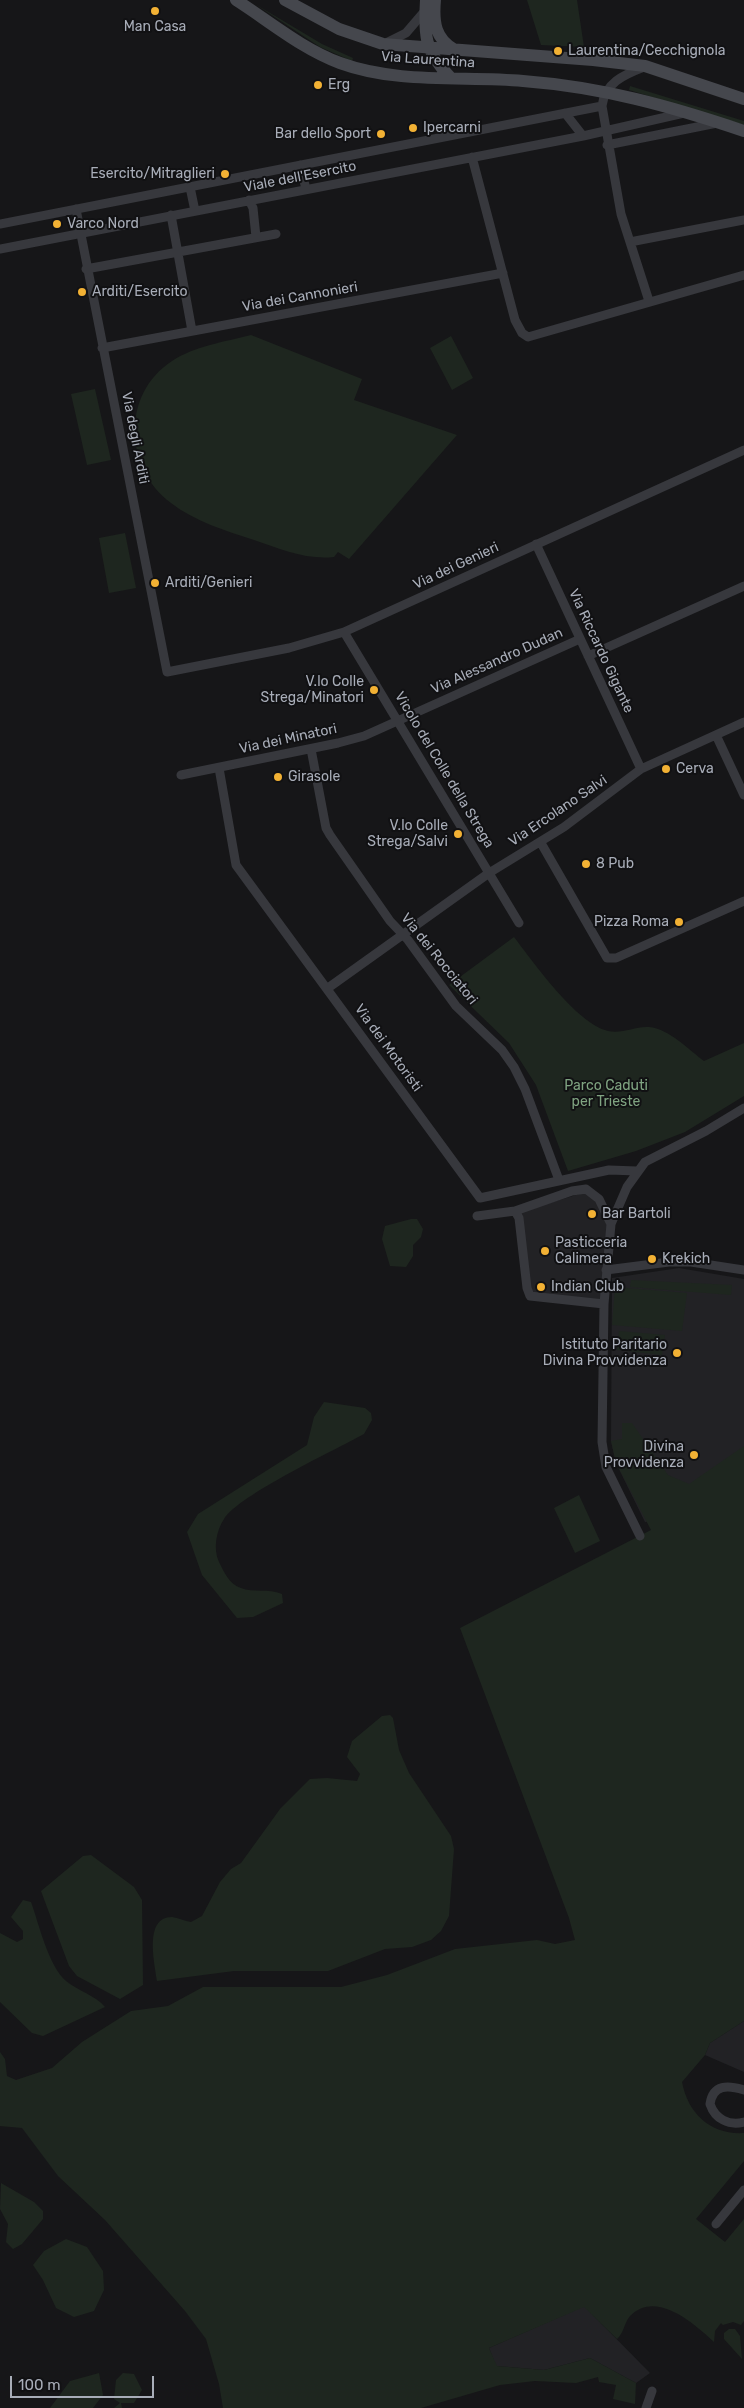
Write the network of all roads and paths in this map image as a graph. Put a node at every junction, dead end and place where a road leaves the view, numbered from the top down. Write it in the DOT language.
graph roads {
  1 [pos="236,0"];
  2 [pos="285,0"];
  3 [pos="435,0"];
  4 [pos="425,6"];
  5 [pos="383,44"];
  6 [pos="430,49"];
  7 [pos="457,52"];
  8 [pos="645,66"];
  9 [pos="450,77"];
  10 [pos="606,91"];
  11 [pos="744,99"];
  12 [pos="602,106"];
  13 [pos="687,112"];
  14 [pos="565,113"];
  15 [pos="719,122"];
  16 [pos="604,130"];
  17 [pos="744,131"];
  18 [pos="583,136"];
  19 [pos="607,145"];
  20 [pos="472,157"];
  21 [pos="300,165"];
  22 [pos="190,187"];
  23 [pos="306,189"];
  24 [pos="249,200"];
  25 [pos="76,209"];
  26 [pos="195,211"];
  27 [pos="171,216"];
  28 [pos="744,220"];
  29 [pos="0,224"];
  30 [pos="276,234"];
  31 [pos="80,235"];
  32 [pos="256,237"];
  33 [pos="630,242"];
  34 [pos="0,249"];
  35 [pos="178,252"];
  36 [pos="86,269"];
  37 [pos="503,273"];
  38 [pos="744,275"];
  39 [pos="649,301"];
  40 [pos="192,331"];
  41 [pos="102,348"];
  42 [pos="744,450"];
  43 [pos="536,544"];
  44 [pos="744,586"];
  45 [pos="344,632"];
  46 [pos="580,639"];
  47 [pos="588,656"];
  48 [pos="167,672"];
  49 [pos="398,720"];
  50 [pos="744,722"];
  51 [pos="716,735"];
  52 [pos="311,749"];
  53 [pos="219,768"];
  54 [pos="641,769"];
  55 [pos="181,776"];
  56 [pos="744,795"];
  57 [pos="541,843"];
  58 [pos="489,873"];
  59 [pos="744,901"];
  60 [pos="519,923"];
  61 [pos="402,936"];
  62 [pos="328,988"];
  63 [pos="744,1108"];
  64 [pos="637,1171"];
  65 [pos="559,1180"];
  66 [pos="515,1211"];
  67 [pos="478,1216"];
  68 [pos="611,1224"];
  69 [pos="606,1270"];
  70 [pos="744,1270"];
  71 [pos="604,1304"];
  72 [pos="640,1536"];
  73 [pos="744,2090"];
  74 [pos="744,2122"];
  75 [pos="744,2190"];
  76 [pos="716,2224"];
  77 [pos="652,2391"];
  78 [pos="646,2408"];
  1 -- 9 [label="main road, Via Laurentina"];
  2 -- 5 [label="main road, Via Laurentina"];
  3 -- 7 [label="main road"];
  4 -- 5 [label="street"];
  4 -- 6 [label="main road"];
  5 -- 6 [label="main road, Via Laurentina"];
  6 -- 7 [label="main road, Via Laurentina"];
  6 -- 9 [label="main road"];
  7 -- 8 [label="main road, Via Laurentina"];
  8 -- 10 [label="street"];
  8 -- 11 [label="main road, Via Laurentina"];
  9 -- 10 [label="main road, Via Laurentina"];
  10 -- 12 [label="street"];
  10 -- 13 [label="main road, Via Laurentina"];
  12 -- 14 [label="street, Viale dell'Esercito"];
  12 -- 16 [label="street"];
  13 -- 15 [label="main road, Via Laurentina"];
  13 -- 16 [label="street, Viale dell'Esercito"];
  14 -- 18 [label="street"];
  14 -- 21 [label="street, Viale dell'Esercito"];
  15 -- 17 [label="main road, Via Laurentina"];
  15 -- 19 [label="street"];
  16 -- 18 [label="street, Viale dell'Esercito"];
  16 -- 19 [label="street"];
  18 -- 20 [label="street, Viale dell'Esercito"];
  19 -- 33 [label="street"];
  20 -- 23 [label="street, Viale dell'Esercito"];
  20 -- 37 [label="street"];
  21 -- 22 [label="street, Viale dell'Esercito"];
  21 -- 23 [label="street"];
  22 -- 25 [label="street, Viale dell'Esercito"];
  22 -- 26 [label="street"];
  23 -- 24 [label="street, Viale dell'Esercito"];
  24 -- 26 [label="street, Viale dell'Esercito"];
  24 -- 32 [label="street"];
  25 -- 29 [label="street, Viale dell'Esercito"];
  25 -- 31 [label="street, Via degli Arditi"];
  26 -- 27 [label="street, Viale dell'Esercito"];
  27 -- 31 [label="street, Viale dell'Esercito"];
  27 -- 35 [label="street"];
  28 -- 33 [label="street"];
  30 -- 32 [label="street"];
  31 -- 34 [label="street, Viale dell'Esercito"];
  31 -- 36 [label="street, Via degli Arditi"];
  32 -- 35 [label="street"];
  33 -- 39 [label="street"];
  35 -- 36 [label="street"];
  35 -- 40 [label="street"];
  36 -- 41 [label="street, Via degli Arditi"];
  37 -- 39 [label="street"];
  37 -- 40 [label="street, Via dei Cannonieri"];
  38 -- 39 [label="street"];
  40 -- 41 [label="street, Via dei Cannonieri"];
  41 -- 48 [label="street, Via degli Arditi"];
  42 -- 43 [label="street, Via dei Genieri"];
  43 -- 45 [label="street, Via dei Genieri"];
  43 -- 46 [label="street, Via Riccardo Gigante"];
  44 -- 47 [label="street"];
  45 -- 48 [label="street, Via dei Genieri"];
  45 -- 49 [label="street, Vicolo del Colle della Strega"];
  46 -- 47 [label="street, Via Riccardo Gigante"];
  46 -- 49 [label="street, Via Alessandro Dudan"];
  47 -- 54 [label="street, Via Riccardo Gigante"];
  49 -- 52 [label="street, Via dei Minatori"];
  49 -- 58 [label="street, Vicolo del Colle della Strega"];
  50 -- 51 [label="street, Via Ercolano Salvi"];
  51 -- 54 [label="street, Via Ercolano Salvi"];
  51 -- 56 [label="street"];
  52 -- 53 [label="street, Via dei Minatori"];
  52 -- 61 [label="street, Via dei Rocciatori"];
  53 -- 55 [label="street, Via dei Minatori"];
  53 -- 62 [label="street, Via dei Motoristi"];
  54 -- 57 [label="street, Via Ercolano Salvi"];
  57 -- 58 [label="street, Via Ercolano Salvi"];
  57 -- 59 [label="street"];
  58 -- 60 [label="street, Vicolo del Colle della Strega"];
  58 -- 61 [label="street, Via Ercolano Salvi"];
  61 -- 62 [label="street, Via Ercolano Salvi"];
  61 -- 65 [label="street, Via dei Rocciatori"];
  62 -- 65 [label="street, Via dei Motoristi"];
  63 -- 64 [label="street"];
  64 -- 65 [label="street, Via dei Motoristi"];
  64 -- 68 [label="street"];
  66 -- 67 [label="street"];
  66 -- 68 [label="street"];
  66 -- 71 [label="street"];
  68 -- 69 [label="street"];
  69 -- 70 [label="street"];
  69 -- 71 [label="street"];
  71 -- 72 [label="street"];
  73 -- 74 [label="street"];
  75 -- 76 [label="street"];
  77 -- 78 [label="street"];
}
